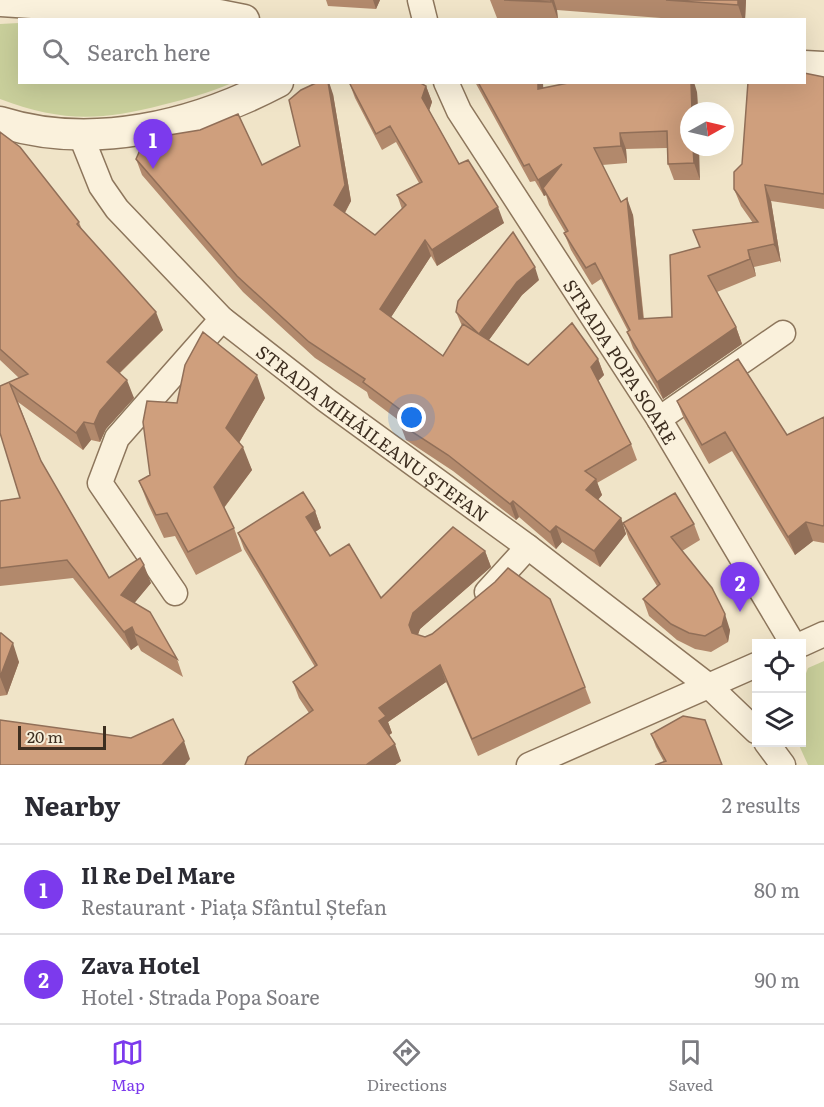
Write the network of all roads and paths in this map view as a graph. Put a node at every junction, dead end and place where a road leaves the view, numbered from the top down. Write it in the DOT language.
graph roads {
  1 [pos="420,0"];
  2 [pos="0,1"];
  3 [pos="234,18"];
  4 [pos="424,18"];
  5 [pos="806,66"];
  6 [pos="824,67"];
  7 [pos="447,84"];
  8 [pos="268,86"];
  9 [pos="0,122"];
  10 [pos="81,136"];
  11 [pos="222,318"];
  12 [pos="783,333"];
  13 [pos="660,419"];
  14 [pos="528,548"];
  15 [pos="176,594"];
  16 [pos="465,610"];
  17 [pos="824,633"];
  18 [pos="790,639"];
  19 [pos="806,642"];
  20 [pos="752,667"];
  21 [pos="710,687"];
  22 [pos="752,726"];
  23 [pos="770,747"];
  24 [pos="529,765"];
  25 [pos="783,765"];
  1 -- 4 [label="street"];
  2 -- 3 [label="street"];
  5 -- 6 [label="street"];
  7 -- 13 [label="street, STRADA POPA SOARE"];
  8 -- 10 [label="street"];
  9 -- 10 [label="street"];
  10 -- 11 [label="street, STRADA MIHĂILEANU ȘTEFAN"];
  11 -- 14 [label="street, STRADA MIHĂILEANU ȘTEFAN"];
  11 -- 15 [label="street"];
  12 -- 13 [label="street"];
  13 -- 18 [label="street, STRADA POPA SOARE"];
  14 -- 16 [label="street"];
  14 -- 21 [label="street, STRADA MIHĂILEANU ȘTEFAN"];
  17 -- 19 [label="street"];
  20 -- 21 [label="street"];
  21 -- 22 [label="street"];
  21 -- 24 [label="street"];
  23 -- 25 [label="street"];
}
